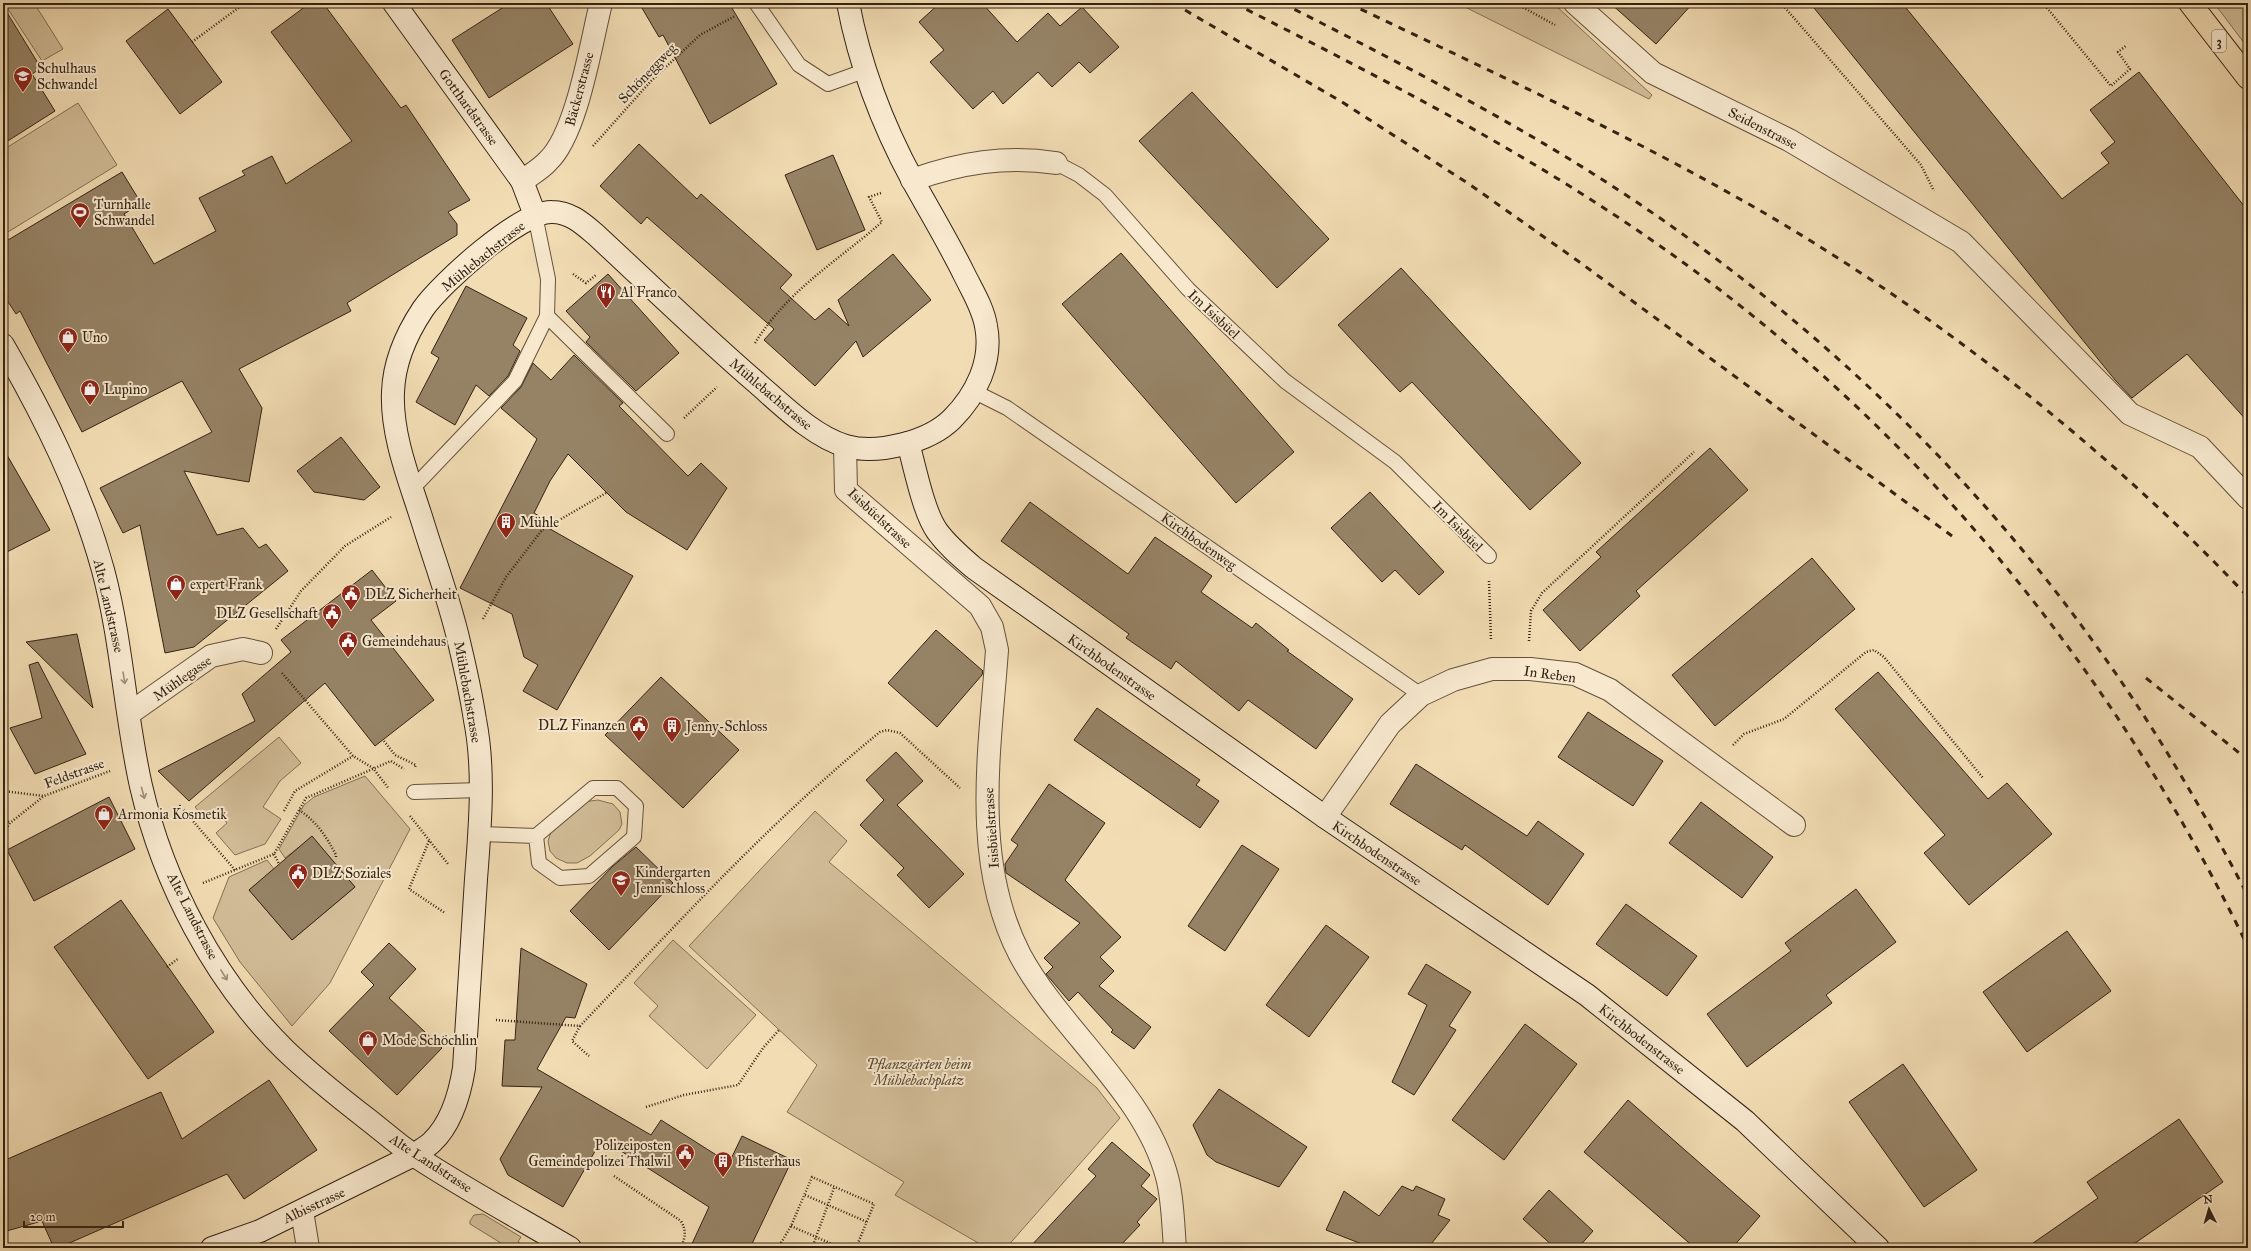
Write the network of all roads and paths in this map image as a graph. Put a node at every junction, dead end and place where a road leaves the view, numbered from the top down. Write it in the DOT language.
graph roads {
  1 [pos="245,3"];
  2 [pos="394,3"];
  3 [pos="601,3"];
  4 [pos="756,3"];
  5 [pos="848,3"];
  6 [pos="1575,3"];
  7 [pos="1781,3"];
  8 [pos="2043,3"];
  9 [pos="2190,3"];
  10 [pos="192,42"];
  11 [pos="2127,45"];
  12 [pos="864,71"];
  13 [pos="2248,78"];
  14 [pos="588,152"];
  15 [pos="1056,163"];
  16 [pos="912,180"];
  17 [pos="522,181"];
  18 [pos="881,192"];
  19 [pos="1935,193"];
  20 [pos="535,215"];
  21 [pos="547,316"];
  22 [pos="3,345"];
  23 [pos="754,346"];
  24 [pos="721,383"];
  25 [pos="975,392"];
  26 [pos="667,434"];
  27 [pos="908,443"];
  28 [pos="845,446"];
  29 [pos="1694,452"];
  30 [pos="413,488"];
  31 [pos="606,493"];
  32 [pos="2248,498"];
  33 [pos="392,516"];
  34 [pos="1489,556"];
  35 [pos="482,622"];
  36 [pos="1529,644"];
  37 [pos="1491,646"];
  38 [pos="261,653"];
  39 [pos="1421,695"];
  40 [pos="130,713"];
  41 [pos="384,741"];
  42 [pos="353,756"];
  43 [pos="1714,766"];
  44 [pos="373,768"];
  45 [pos="113,770"];
  46 [pos="414,770"];
  47 [pos="408,771"];
  48 [pos="1982,778"];
  49 [pos="480,790"];
  50 [pos="4,791"];
  51 [pos="414,792"];
  52 [pos="392,793"];
  53 [pos="3,796"];
  54 [pos="44,796"];
  55 [pos="986,801"];
  56 [pos="174,809"];
  57 [pos="299,810"];
  58 [pos="284,811"];
  59 [pos="406,811"];
  60 [pos="1325,817"];
  61 [pos="3,818"];
  62 [pos="10,823"];
  63 [pos="1794,825"];
  64 [pos="3,834"];
  65 [pos="479,834"];
  66 [pos="536,836"];
  67 [pos="429,841"];
  68 [pos="274,854"];
  69 [pos="336,858"];
  70 [pos="279,864"];
  71 [pos="450,866"];
  72 [pos="235,870"];
  73 [pos="196,886"];
  74 [pos="447,914"];
  75 [pos="488,1020"];
  76 [pos="580,1026"];
  77 [pos="779,1030"];
  78 [pos="589,1056"];
  79 [pos="646,1107"];
  80 [pos="414,1155"];
  81 [pos="614,1176"];
  82 [pos="834,1188"];
  83 [pos="805,1195"];
  84 [pos="828,1205"];
  85 [pos="302,1211"];
  86 [pos="867,1222"];
  87 [pos="790,1226"];
  88 [pos="816,1237"];
  89 [pos="780,1243"];
  90 [pos="212,1248"];
  91 [pos="308,1248"];
  92 [pos="570,1248"];
  93 [pos="680,1248"];
  94 [pos="778,1248"];
  95 [pos="790,1248"];
  96 [pos="812,1248"];
  97 [pos="841,1248"];
  98 [pos="856,1248"];
  99 [pos="1175,1248"];
  100 [pos="1878,1248"];
  1 -- 10 [label="path"];
  2 -- 17 [label="street, Gotthardstrasse"];
  3 -- 17 [label="street, Bäckerstrasse"];
  4 -- 12 [label="lane"];
  4 -- 14 [label="path, Schöneggweg"];
  5 -- 12 [label="street, Mühlebachstrasse"];
  6 -- 32 [label="street, Seidenstrasse"];
  7 -- 19 [label="path"];
  8 -- 11 [label="path"];
  9 -- 13 [label="main road, 3"];
  12 -- 16 [label="street, Mühlebachstrasse"];
  15 -- 16 [label="street, Im Isisbüel"];
  15 -- 34 [label="lane, Im Isisbüel"];
  16 -- 25 [label="street, Mühlebachstrasse"];
  17 -- 20 [label="street, Gotthardstrasse"];
  18 -- 23 [label="path"];
  20 -- 21 [label="lane"];
  20 -- 28 [label="street, Mühlebachstrasse"];
  20 -- 30 [label="street, Mühlebachstrasse"];
  21 -- 26 [label="lane"];
  21 -- 30 [label="lane"];
  22 -- 40 [label="street, Alte Landstrasse, one-way"];
  24 -- 26 [label="path"];
  25 -- 27 [label="street, Mühlebachstrasse"];
  25 -- 39 [label="lane, Kirchbodenweg"];
  27 -- 28 [label="street, Mühlebachstrasse"];
  27 -- 60 [label="street, Kirchbodenstrasse"];
  28 -- 55 [label="street, Isisbüelstrasse"];
  29 -- 36 [label="path"];
  30 -- 49 [label="street, Mühlebachstrasse"];
  31 -- 35 [label="path"];
  33 -- 38 [label="path"];
  34 -- 37 [label="path"];
  38 -- 40 [label="street, Mühlegasse"];
  38 -- 42 [label="path"];
  39 -- 43 [label="street, In Reben"];
  39 -- 60 [label="street, In Reben"];
  40 -- 80 [label="street, Alte Landstrasse, one-way"];
  41 -- 46 [label="path"];
  42 -- 44 [label="path"];
  42 -- 58 [label="path"];
  43 -- 48 [label="path"];
  43 -- 63 [label="street, In Reben"];
  44 -- 47 [label="path"];
  44 -- 52 [label="path"];
  44 -- 57 [label="path"];
  45 -- 54 [label="path, Feldstrasse"];
  49 -- 51 [label="lane"];
  49 -- 65 [label="street, Mühlebachstrasse"];
  50 -- 53 [label="path"];
  50 -- 54 [label="path, Feldstrasse"];
  54 -- 62 [label="path"];
  55 -- 76 [label="path"];
  55 -- 99 [label="street, Isisbüelstrasse"];
  56 -- 72 [label="path"];
  57 -- 68 [label="path"];
  57 -- 69 [label="path"];
  59 -- 67 [label="path"];
  60 -- 100 [label="street, Kirchbodenstrasse"];
  61 -- 62 [label="path"];
  62 -- 64 [label="path"];
  65 -- 66 [label="lane"];
  65 -- 80 [label="street, Mühlebachstrasse"];
  66 -- 66 [label="lane"];
  67 -- 71 [label="path"];
  67 -- 74 [label="path"];
  68 -- 70 [label="path"];
  68 -- 72 [label="path"];
  72 -- 73 [label="path"];
  75 -- 76 [label="path"];
  76 -- 78 [label="path"];
  77 -- 79 [label="path"];
  80 -- 85 [label="street, Albisstrasse"];
  80 -- 92 [label="street, Alte Landstrasse"];
  81 -- 93 [label="path"];
  82 -- 83 [label="path"];
  82 -- 84 [label="path"];
  82 -- 86 [label="path"];
  83 -- 84 [label="path"];
  83 -- 87 [label="path"];
  84 -- 86 [label="path"];
  84 -- 88 [label="path"];
  85 -- 90 [label="street, Albisstrasse"];
  85 -- 91 [label="street"];
  86 -- 98 [label="path"];
  87 -- 88 [label="path"];
  87 -- 89 [label="path"];
  88 -- 96 [label="path"];
  88 -- 97 [label="path"];
  89 -- 94 [label="path"];
  89 -- 95 [label="path"];
}
